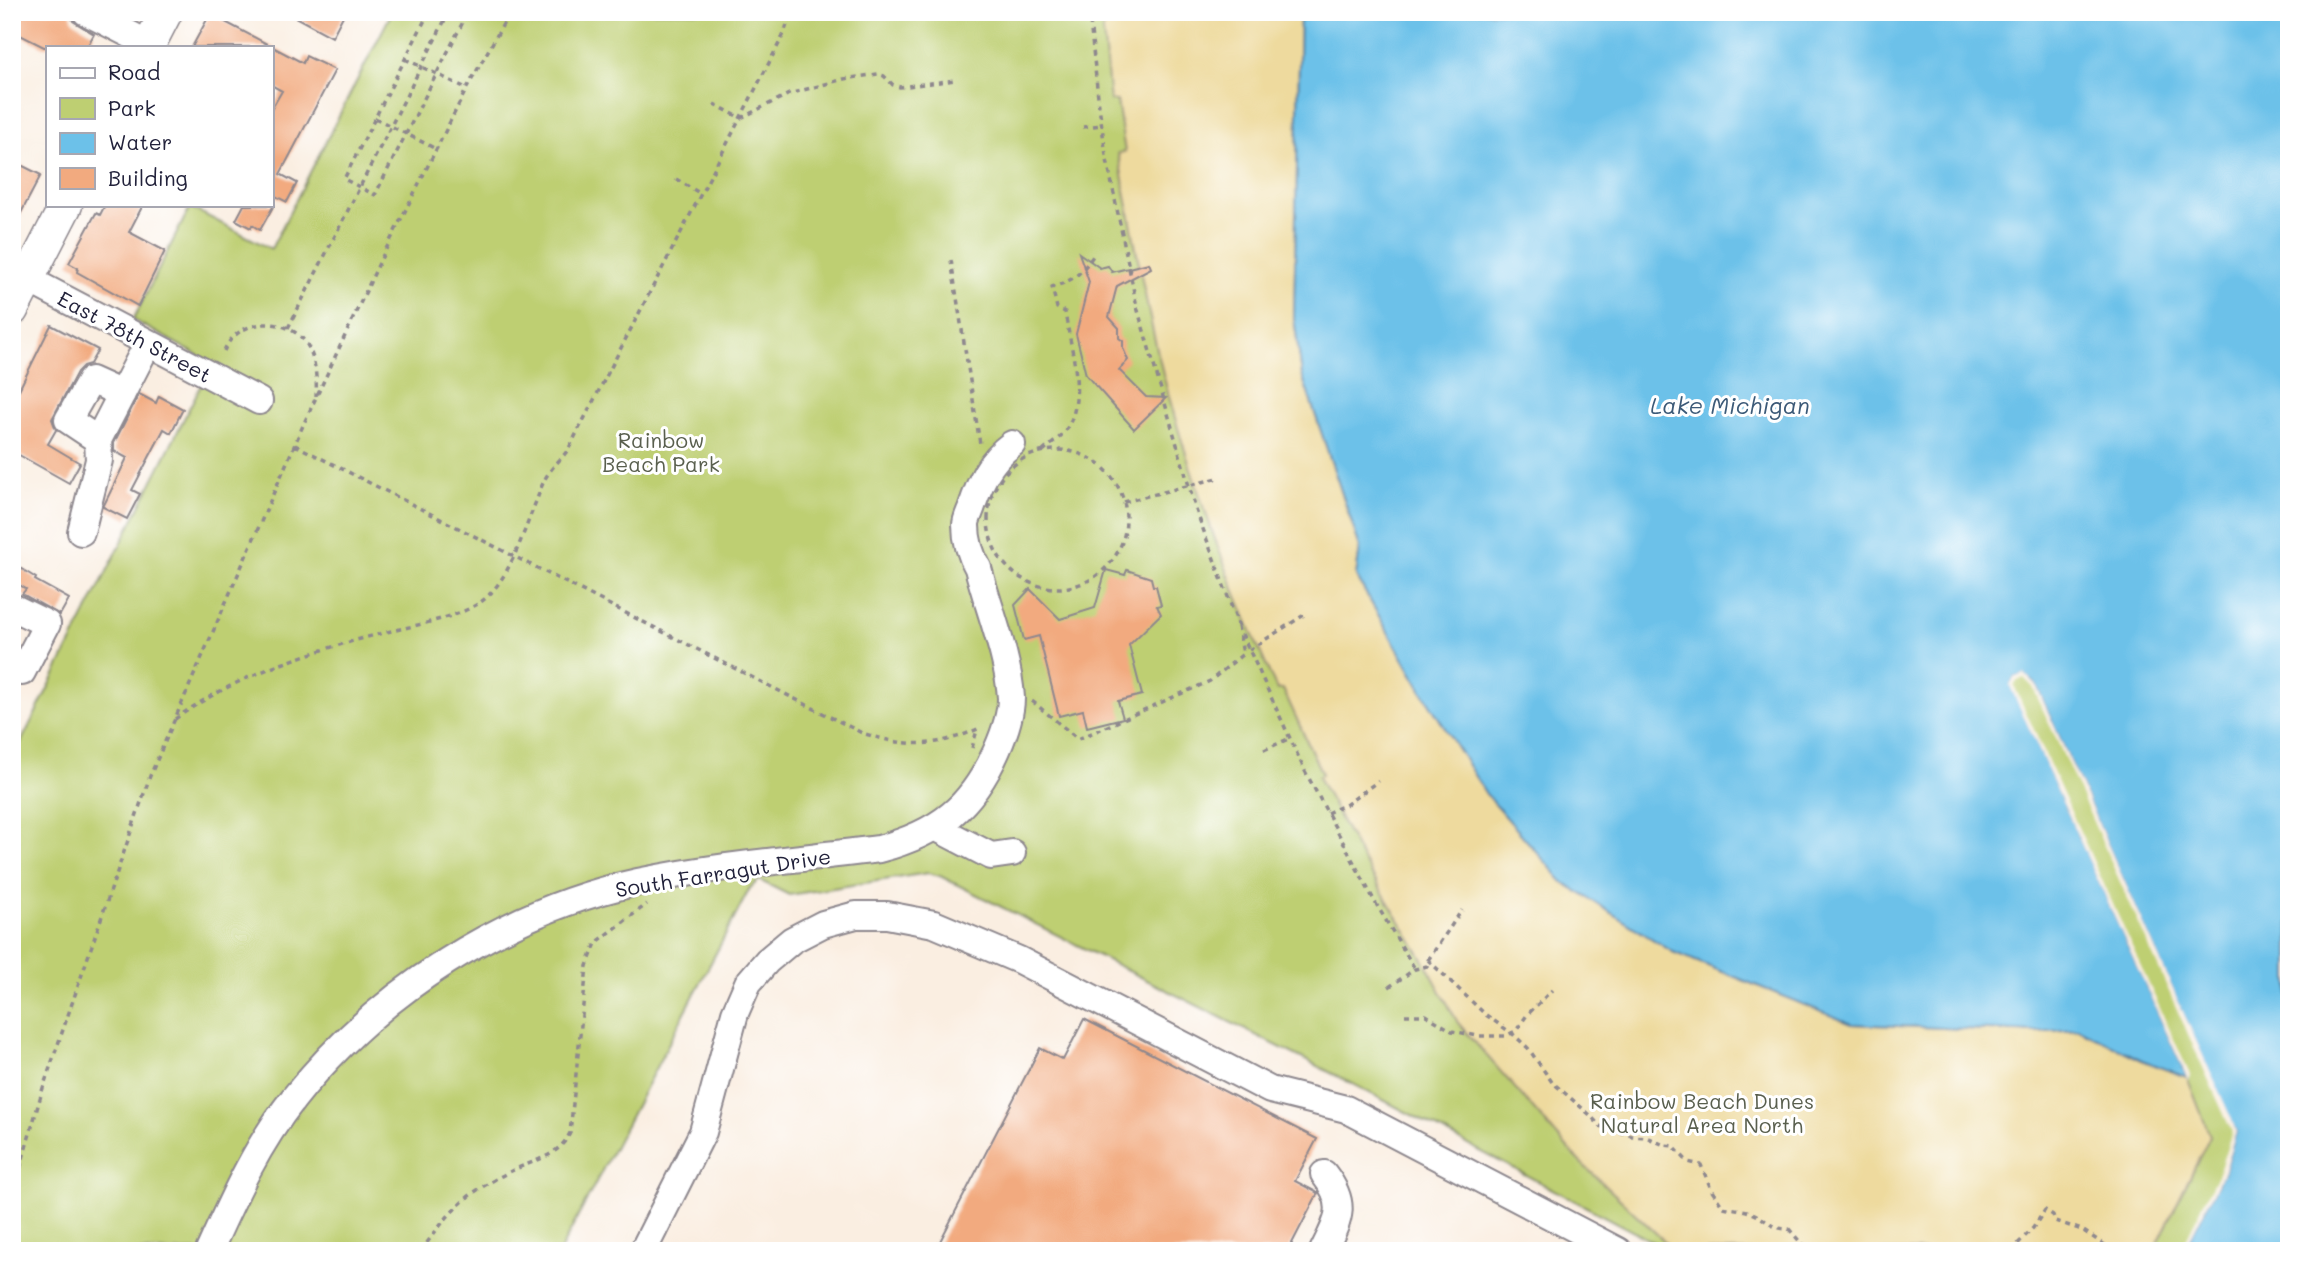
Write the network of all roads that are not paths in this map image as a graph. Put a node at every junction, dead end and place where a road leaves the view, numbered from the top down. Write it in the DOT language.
graph roads {
  1 [pos="86,12"];
  2 [pos="166,12"];
  3 [pos="149,46"];
  4 [pos="65,206"];
  5 [pos="20,275"];
  6 [pos="12,310"];
  7 [pos="148,344"];
  8 [pos="122,394"];
  9 [pos="259,401"];
  10 [pos="98,440"];
  11 [pos="1012,444"];
  12 [pos="80,532"];
  13 [pos="12,607"];
  14 [pos="12,667"];
  15 [pos="1324,1174"];
  16 [pos="209,1251"];
  17 [pos="643,1251"];
  18 [pos="1323,1251"];
  19 [pos="1618,1251"];
  1 -- 3 [label="street"];
  2 -- 3 [label="main road"];
  4 -- 5 [label="main road"];
  5 -- 6 [label="main road"];
  5 -- 7 [label="street, East 78th Street"];
  7 -- 8 [label="street"];
  7 -- 9 [label="street, East 78th Street"];
  8 -- 10 [label="street"];
  8 -- 10 [label="street"];
  10 -- 12 [label="street"];
  11 -- 16 [label="street, South Farragut Drive"];
  13 -- 14 [label="street"];
  15 -- 18 [label="street"];
  17 -- 19 [label="street"];
}
